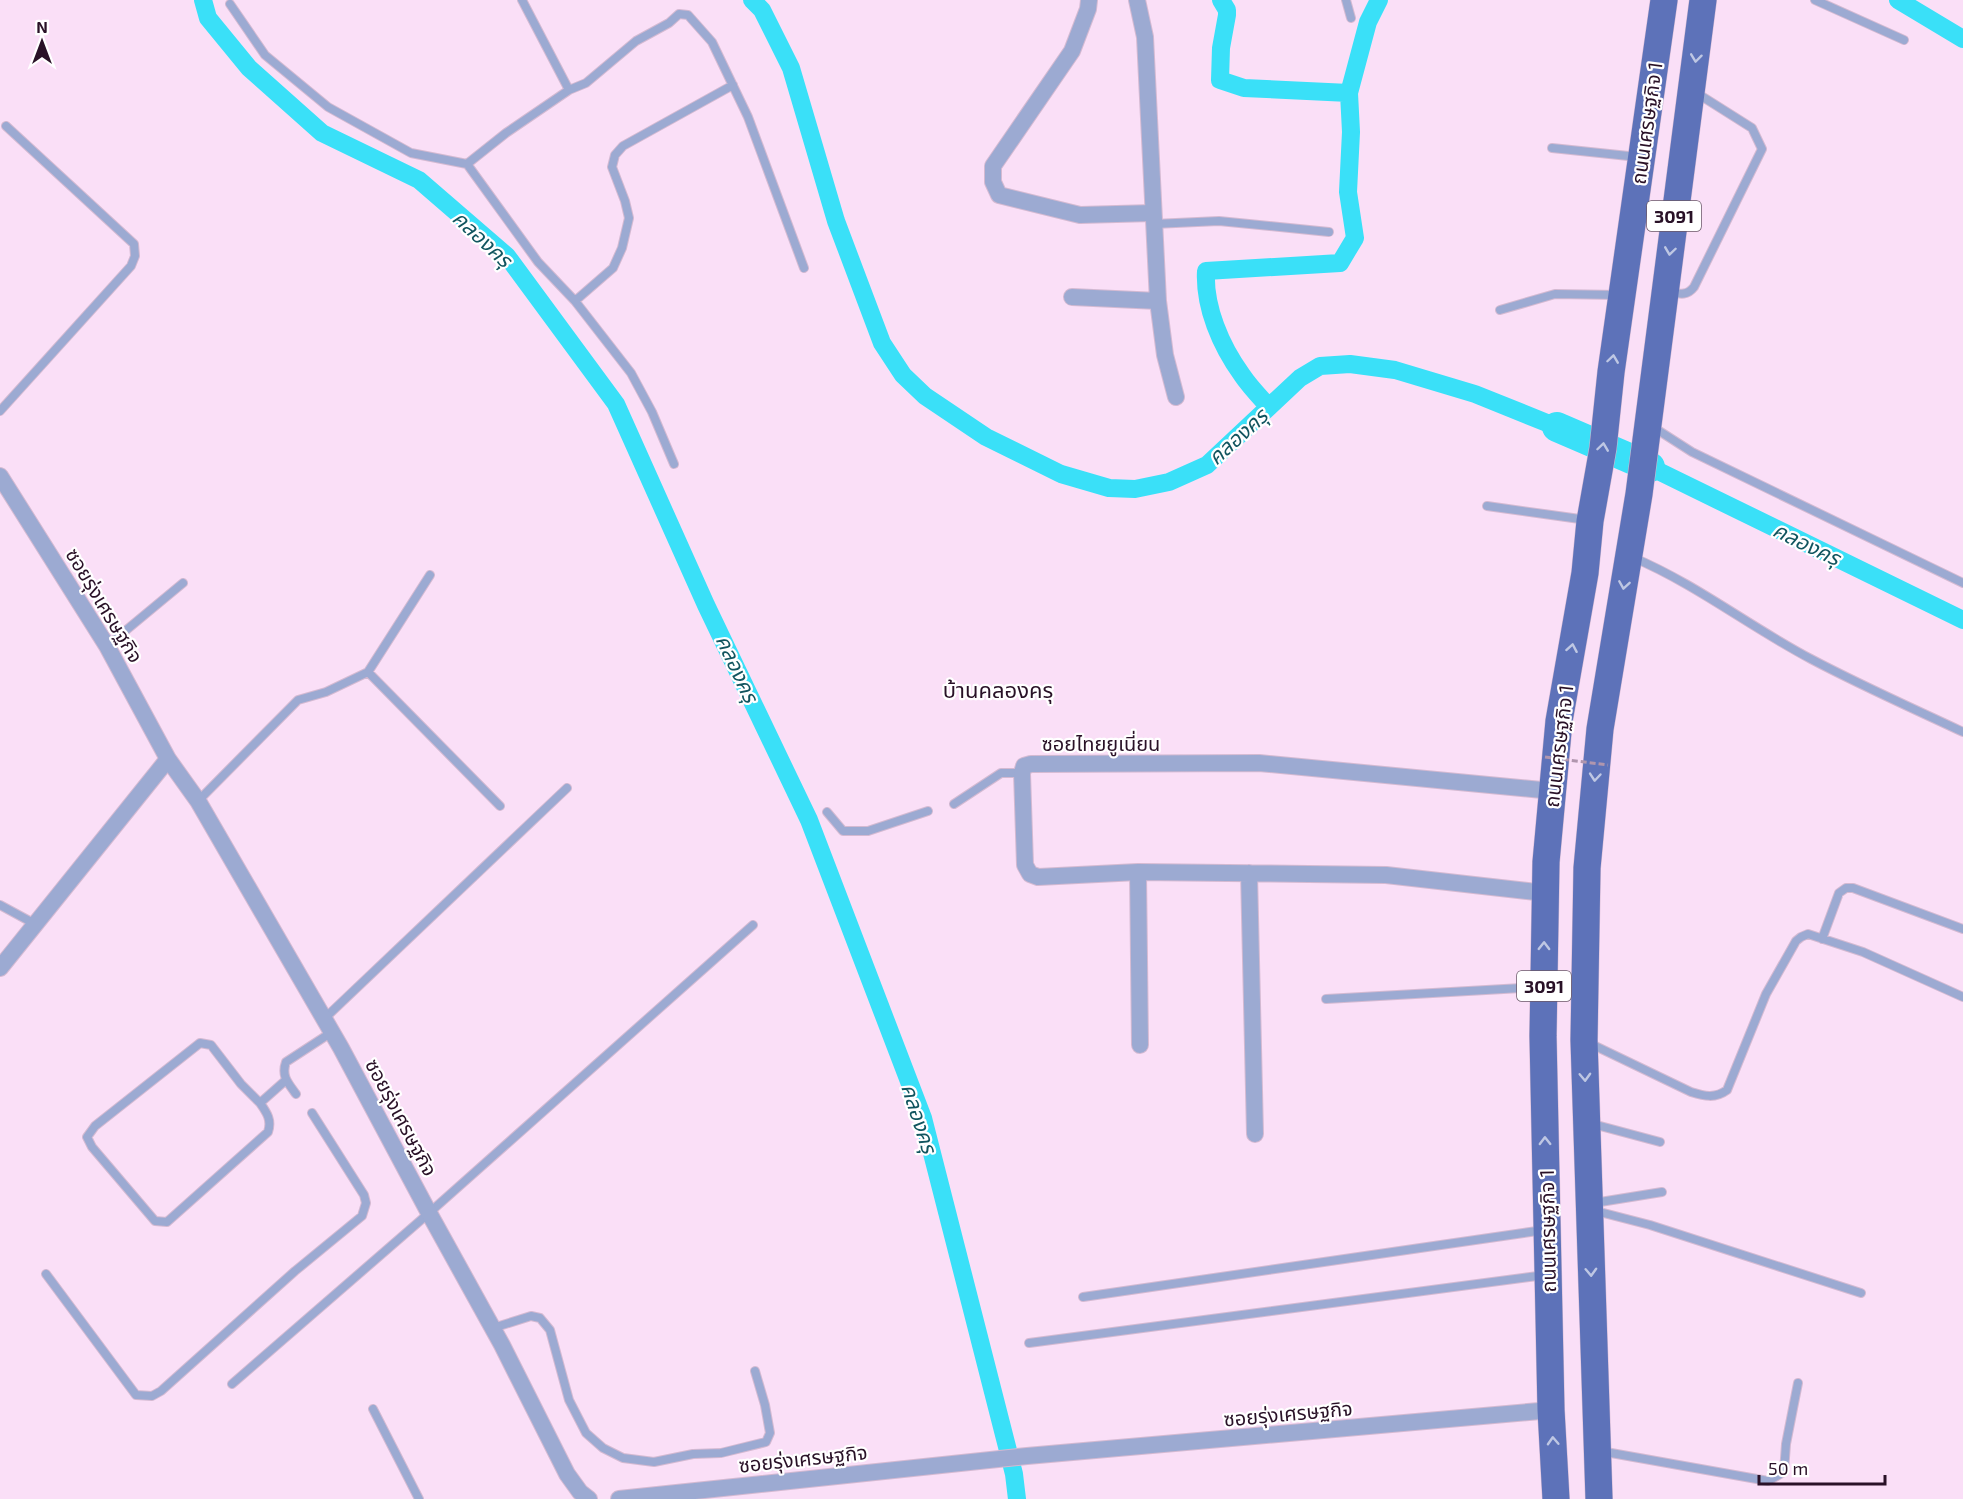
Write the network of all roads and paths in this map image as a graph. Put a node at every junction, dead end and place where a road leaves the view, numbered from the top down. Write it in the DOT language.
graph roads {
  1 [pos="522,0"];
  2 [pos="1089,0"];
  3 [pos="1137,0"];
  4 [pos="1346,0"];
  5 [pos="1664,0"];
  6 [pos="1703,0"];
  7 [pos="1815,0"];
  8 [pos="230,4"];
  9 [pos="1351,18"];
  10 [pos="1904,40"];
  11 [pos="733,85"];
  12 [pos="569,90"];
  13 [pos="1692,90"];
  14 [pos="6,126"];
  15 [pos="1552,148"];
  16 [pos="1641,158"];
  17 [pos="467,164"];
  18 [pos="1154,218"];
  19 [pos="1329,231"];
  20 [pos="804,268"];
  21 [pos="1664,291"];
  22 [pos="1622,295"];
  23 [pos="1072,297"];
  24 [pos="575,301"];
  25 [pos="1158,301"];
  26 [pos="1500,310"];
  27 [pos="1176,397"];
  28 [pos="0,411"];
  29 [pos="1647,428"];
  30 [pos="675,464"];
  31 [pos="0,476"];
  32 [pos="1487,506"];
  33 [pos="1590,521"];
  34 [pos="1629,556"];
  35 [pos="430,575"];
  36 [pos="183,583"];
  37 [pos="1963,583"];
  38 [pos="107,646"];
  39 [pos="368,672"];
  40 [pos="1963,732"];
  41 [pos="1545,757"];
  42 [pos="168,759"];
  43 [pos="1608,765"];
  44 [pos="1022,773"];
  45 [pos="567,788"];
  46 [pos="1552,791"];
  47 [pos="198,801"];
  48 [pos="954,804"];
  49 [pos="500,806"];
  50 [pos="928,811"];
  51 [pos="827,812"];
  52 [pos="1138,872"];
  53 [pos="1250,873"];
  54 [pos="1545,893"];
  55 [pos="0,905"];
  56 [pos="35,924"];
  57 [pos="753,925"];
  58 [pos="1963,929"];
  59 [pos="1822,939"];
  60 [pos="0,968"];
  61 [pos="1544,987"];
  62 [pos="1963,997"];
  63 [pos="1326,999"];
  64 [pos="328,1025"];
  65 [pos="1584,1040"];
  66 [pos="1140,1045"];
  67 [pos="286,1080"];
  68 [pos="296,1094"];
  69 [pos="260,1103"];
  70 [pos="312,1113"];
  71 [pos="1586,1122"];
  72 [pos="1255,1134"];
  73 [pos="1660,1142"];
  74 [pos="1662,1192"];
  75 [pos="1589,1206"];
  76 [pos="429,1213"];
  77 [pos="1547,1229"];
  78 [pos="46,1274"];
  79 [pos="1548,1274"];
  80 [pos="1861,1293"];
  81 [pos="1083,1297"];
  82 [pos="493,1328"];
  83 [pos="1029,1343"];
  84 [pos="755,1371"];
  85 [pos="1797,1383"];
  86 [pos="232,1384"];
  87 [pos="373,1409"];
  88 [pos="1551,1410"];
  89 [pos="1597,1451"];
  90 [pos="585,1495"];
  91 [pos="419,1499"];
  92 [pos="565,1499"];
  93 [pos="619,1499"];
  94 [pos="1556,1499"];
  95 [pos="1599,1499"];
  1 -- 12 [label="lane"];
  2 -- 18 [label="street"];
  3 -- 18 [label="street"];
  4 -- 9 [label="lane"];
  5 -- 16 [label="main road, ถนนเศรษฐกิจ 1 / 3091"];
  6 -- 13 [label="main road, ถนนเศรษฐกิจ 1 / 3091, one-way"];
  7 -- 10 [label="lane"];
  8 -- 17 [label="lane"];
  11 -- 12 [label="lane"];
  11 -- 20 [label="lane"];
  11 -- 24 [label="lane"];
  12 -- 17 [label="lane"];
  13 -- 21 [label="main road, ถนนเศรษฐกิจ 1 / 3091, one-way"];
  13 -- 21 [label="lane"];
  14 -- 28 [label="lane"];
  15 -- 16 [label="lane"];
  16 -- 22 [label="main road, ถนนเศรษฐกิจ 1 / 3091"];
  17 -- 24 [label="lane"];
  18 -- 19 [label="lane"];
  18 -- 25 [label="street"];
  21 -- 29 [label="main road, ถนนเศรษฐกิจ 1 / 3091"];
  22 -- 26 [label="lane"];
  33 -- 22 [label="main road, ถนนเศรษฐกิจ 1 / 3091, one-way"];
  23 -- 25 [label="street"];
  24 -- 30 [label="lane"];
  25 -- 27 [label="street"];
  29 -- 34 [label="main road, ถนนเศรษฐกิจ 1 / 3091"];
  29 -- 37 [label="lane"];
  31 -- 38 [label="street, ซอยรุ่งเศรษฐกิจ"];
  32 -- 33 [label="lane"];
  46 -- 33 [label="main road, ถนนเศรษฐกิจ 1 / 3091, one-way"];
  34 -- 40 [label="lane"];
  34 -- 65 [label="main road, ถนนเศรษฐกิจ 1 / 3091, one-way"];
  35 -- 39 [label="lane"];
  36 -- 38 [label="lane"];
  38 -- 42 [label="street, ซอยรุ่งเศรษฐกิจ"];
  39 -- 47 [label="lane"];
  39 -- 49 [label="lane"];
  41 -- 43 [label="path, bridge"];
  42 -- 47 [label="street, ซอยรุ่งเศรษฐกิจ"];
  42 -- 56 [label="street"];
  44 -- 46 [label="street, ซอยไทยยูเนี่ยน"];
  44 -- 48 [label="lane"];
  44 -- 52 [label="street, ซอยไทยยูเนี่ยน"];
  45 -- 64 [label="lane"];
  46 -- 54 [label="main road, ถนนเศรษฐกิจ 1 / 3091"];
  47 -- 64 [label="street, ซอยรุ่งเศรษฐกิจ"];
  50 -- 51 [label="lane"];
  52 -- 53 [label="street, ซอยไทยยูเนี่ยน"];
  52 -- 66 [label="street"];
  53 -- 54 [label="street, ซอยไทยยูเนี่ยน"];
  53 -- 72 [label="street"];
  61 -- 54 [label="main road, ถนนเศรษฐกิจ 1 / 3091, one-way"];
  55 -- 56 [label="lane"];
  56 -- 60 [label="street"];
  57 -- 76 [label="lane"];
  58 -- 59 [label="lane"];
  59 -- 62 [label="lane"];
  59 -- 65 [label="lane"];
  61 -- 63 [label="lane"];
  77 -- 61 [label="main road, ถนนเศรษฐกิจ 1 / 3091, one-way"];
  64 -- 67 [label="lane"];
  64 -- 76 [label="street, ซอยรุ่งเศรษฐกิจ"];
  65 -- 71 [label="main road, ถนนเศรษฐกิจ 1 / 3091, one-way"];
  67 -- 68 [label="lane"];
  67 -- 69 [label="lane"];
  69 -- 69 [label="lane"];
  70 -- 78 [label="lane"];
  71 -- 73 [label="lane"];
  71 -- 75 [label="main road, ถนนเศรษฐกิจ 1 / 3091"];
  74 -- 75 [label="lane"];
  75 -- 80 [label="lane"];
  75 -- 89 [label="main road, ถนนเศรษฐกิจ 1 / 3091, one-way"];
  76 -- 82 [label="street, ซอยรุ่งเศรษฐกิจ"];
  76 -- 86 [label="lane"];
  77 -- 79 [label="main road, ถนนเศรษฐกิจ 1 / 3091"];
  77 -- 81 [label="lane"];
  79 -- 83 [label="lane"];
  79 -- 88 [label="main road, ถนนเศรษฐกิจ 1 / 3091"];
  82 -- 84 [label="lane"];
  82 -- 90 [label="street, ซอยรุ่งเศรษฐกิจ"];
  85 -- 89 [label="lane"];
  87 -- 91 [label="lane"];
  88 -- 93 [label="street, ซอยรุ่งเศรษฐกิจ"];
  94 -- 88 [label="main road, ถนนเศรษฐกิจ 1 / 3091, one-way"];
  89 -- 95 [label="main road, ถนนเศรษฐกิจ 1 / 3091"];
  90 -- 92 [label="street"];
}
